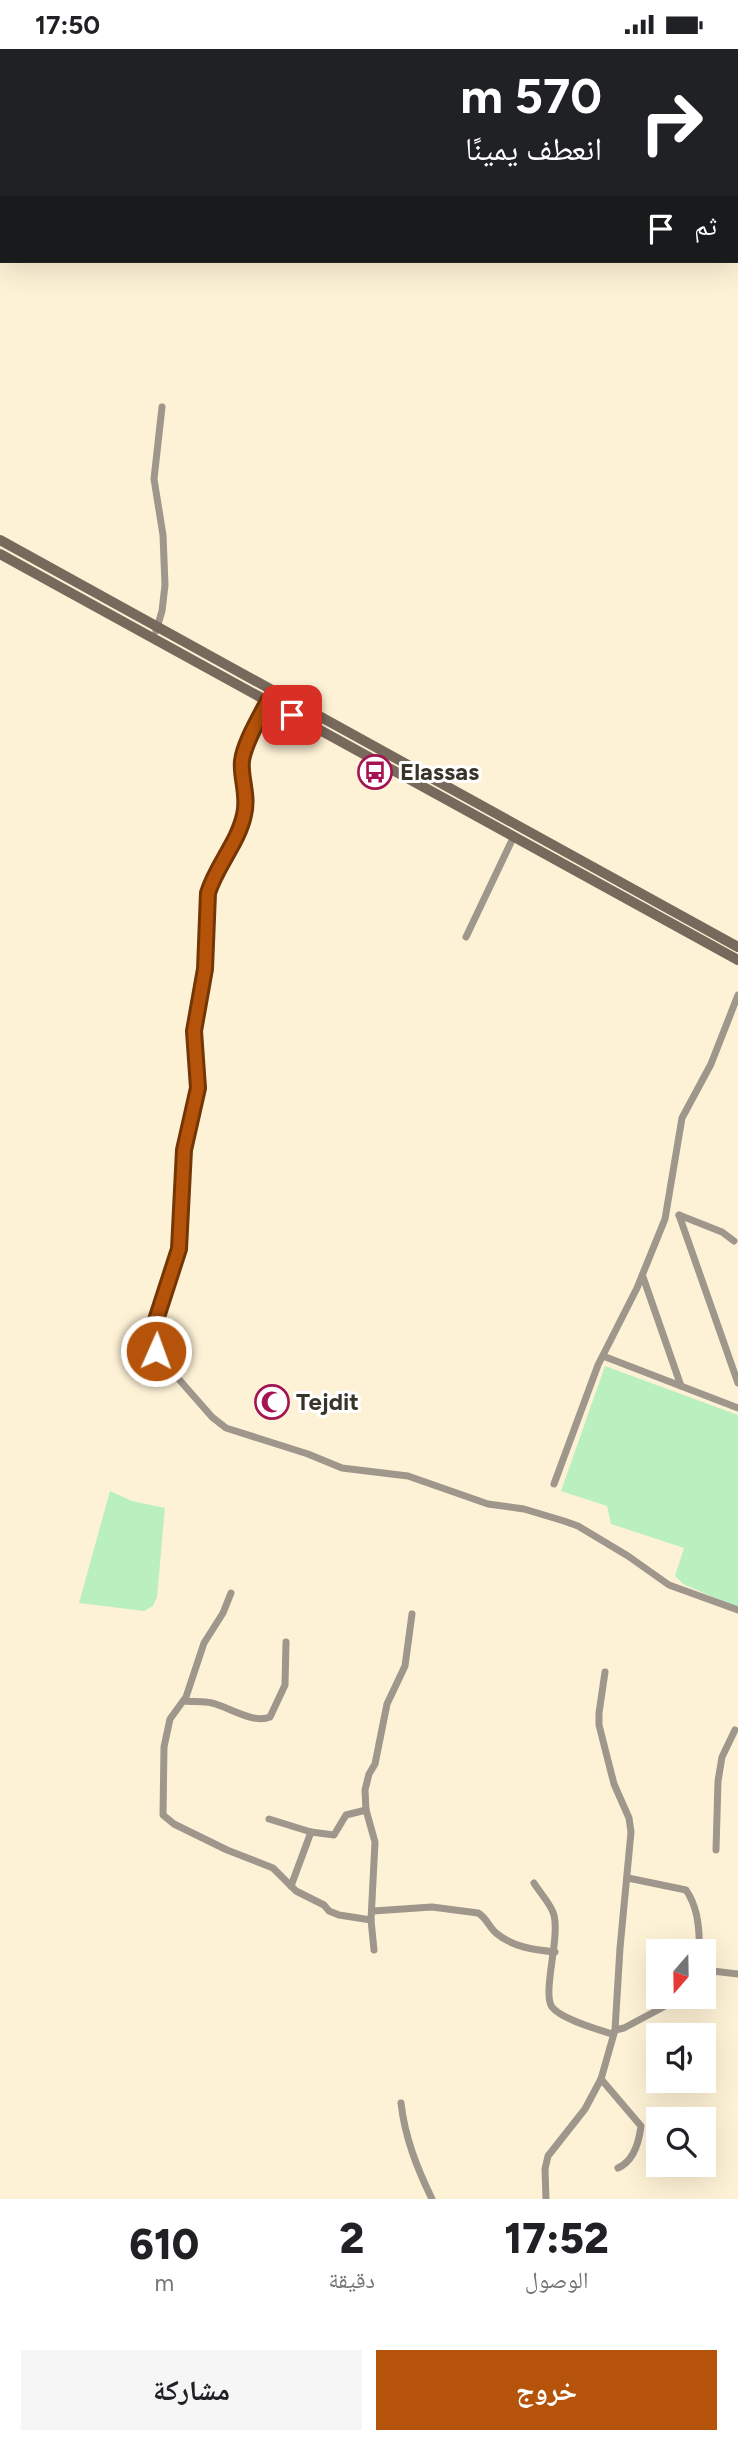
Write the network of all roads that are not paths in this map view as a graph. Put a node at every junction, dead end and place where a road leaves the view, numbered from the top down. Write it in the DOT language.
graph roads {
  1 [pos="162,407"];
  2 [pos="0,540"];
  3 [pos="0,554"];
  4 [pos="158,626"];
  5 [pos="153,638"];
  6 [pos="268,701"];
  7 [pos="467,799"];
  8 [pos="462,810"];
  9 [pos="513,838"];
  10 [pos="466,937"];
  11 [pos="738,947"];
  12 [pos="738,960"];
  13 [pos="738,995"];
  14 [pos="668,1211"];
  15 [pos="679,1215"];
  16 [pos="734,1241"];
  17 [pos="643,1276"];
  18 [pos="603,1356"];
  19 [pos="734,1361"];
  20 [pos="738,1383"];
  21 [pos="681,1386"];
  22 [pos="738,1408"];
  23 [pos="554,1484"];
  24 [pos="231,1593"];
  25 [pos="738,1610"];
  26 [pos="412,1614"];
  27 [pos="286,1642"];
  28 [pos="605,1672"];
  29 [pos="184,1701"];
  30 [pos="735,1730"];
  31 [pos="366,1811"];
  32 [pos="269,1819"];
  33 [pos="311,1832"];
  34 [pos="716,1850"];
  35 [pos="628,1878"];
  36 [pos="534,1883"];
  37 [pos="291,1886"];
  38 [pos="372,1916"];
  39 [pos="698,1939"];
  40 [pos="374,1950"];
  41 [pos="555,1952"];
  42 [pos="716,1971"];
  43 [pos="738,1974"];
  44 [pos="660,2009"];
  45 [pos="613,2032"];
  46 [pos="601,2079"];
  47 [pos="401,2103"];
  48 [pos="618,2168"];
  49 [pos="432,2199"];
  50 [pos="547,2199"];
  1 -- 4 [label="street"];
  2 -- 4 [label="main road"];
  3 -- 5 [label="main road"];
  4 -- 5 [label="street"];
  4 -- 7 [label="main road"];
  5 -- 6 [label="main road"];
  6 -- 8 [label="main road"];
  6 -- 25 [label="street"];
  7 -- 8 [label="main road"];
  7 -- 11 [label="main road"];
  8 -- 9 [label="main road"];
  9 -- 10 [label="street"];
  9 -- 12 [label="main road"];
  13 -- 14 [label="street"];
  14 -- 15 [label="street"];
  14 -- 17 [label="street"];
  15 -- 16 [label="street"];
  15 -- 19 [label="street"];
  17 -- 18 [label="street"];
  17 -- 21 [label="street"];
  18 -- 21 [label="street"];
  18 -- 23 [label="street"];
  19 -- 20 [label="street"];
  21 -- 22 [label="street"];
  24 -- 29 [label="street"];
  26 -- 31 [label="street"];
  27 -- 29 [label="street"];
  28 -- 35 [label="street"];
  29 -- 37 [label="street"];
  30 -- 34 [label="street"];
  31 -- 33 [label="street"];
  31 -- 38 [label="street"];
  32 -- 33 [label="street"];
  33 -- 37 [label="street"];
  35 -- 39 [label="street"];
  35 -- 45 [label="street"];
  36 -- 41 [label="street"];
  37 -- 38 [label="street"];
  38 -- 40 [label="street"];
  38 -- 41 [label="street"];
  41 -- 45 [label="street"];
  42 -- 43 [label="street"];
  44 -- 45 [label="street"];
  45 -- 46 [label="street"];
  46 -- 48 [label="street"];
  46 -- 50 [label="street"];
  47 -- 49 [label="street"];
}
